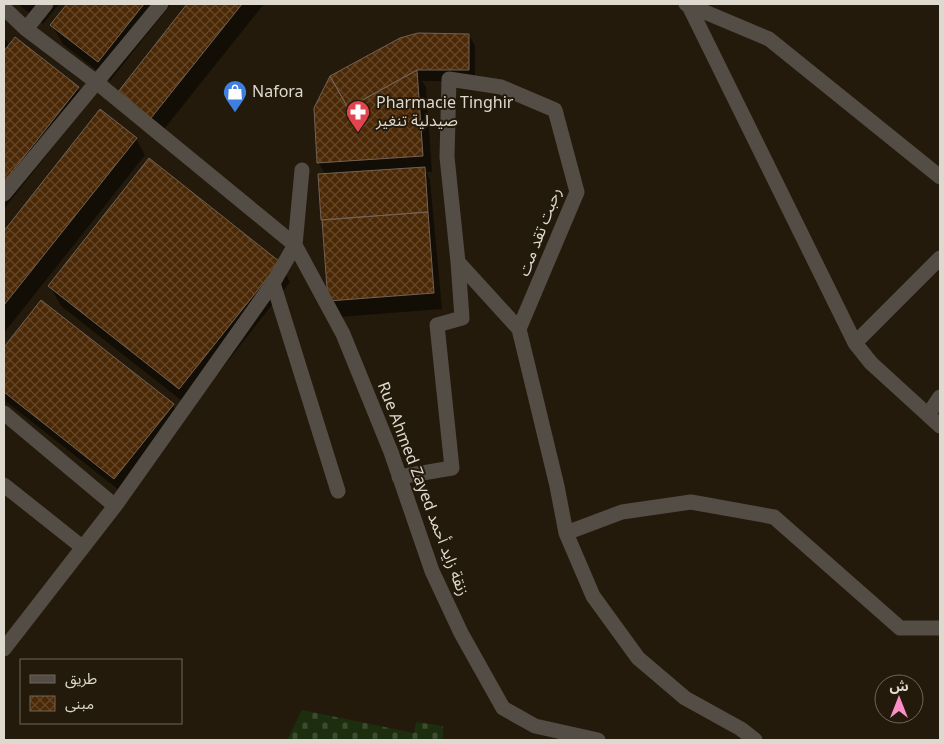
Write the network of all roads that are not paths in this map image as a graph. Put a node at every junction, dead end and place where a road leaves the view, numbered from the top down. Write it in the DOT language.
graph roads {
  1 [pos="46,4"];
  2 [pos="160,4"];
  3 [pos="687,5"];
  4 [pos="4,8"];
  5 [pos="26,29"];
  6 [pos="95,81"];
  7 [pos="302,170"];
  8 [pos="940,177"];
  9 [pos="4,194"];
  10 [pos="295,245"];
  11 [pos="940,258"];
  12 [pos="458,262"];
  13 [pos="273,283"];
  14 [pos="518,329"];
  15 [pos="855,343"];
  16 [pos="940,398"];
  17 [pos="4,413"];
  18 [pos="928,415"];
  19 [pos="940,426"];
  20 [pos="399,477"];
  21 [pos="4,485"];
  22 [pos="338,491"];
  23 [pos="115,506"];
  24 [pos="566,533"];
  25 [pos="82,547"];
  26 [pos="940,628"];
  27 [pos="4,649"];
  28 [pos="598,740"];
  29 [pos="755,740"];
  1 -- 5 [label="street"];
  2 -- 6 [label="street"];
  3 -- 8 [label="street"];
  3 -- 15 [label="street"];
  4 -- 5 [label="street"];
  5 -- 6 [label="street"];
  6 -- 9 [label="street"];
  6 -- 10 [label="street"];
  7 -- 10 [label="street"];
  10 -- 13 [label="street"];
  10 -- 20 [label="street, Rue Ahmed Zayed زنقة زايد أحمد"];
  11 -- 15 [label="street"];
  12 -- 14 [label="street"];
  12 -- 14 [label="street, رحبت تقد مت"];
  12 -- 20 [label="street"];
  13 -- 22 [label="street"];
  13 -- 23 [label="street"];
  14 -- 24 [label="street"];
  15 -- 18 [label="street"];
  16 -- 18 [label="street"];
  17 -- 23 [label="street"];
  18 -- 19 [label="street"];
  20 -- 28 [label="street, Rue Ahmed Zayed زنقة زايد أحمد"];
  21 -- 25 [label="street"];
  23 -- 25 [label="street"];
  24 -- 26 [label="street"];
  24 -- 29 [label="street"];
  25 -- 27 [label="street"];
}
